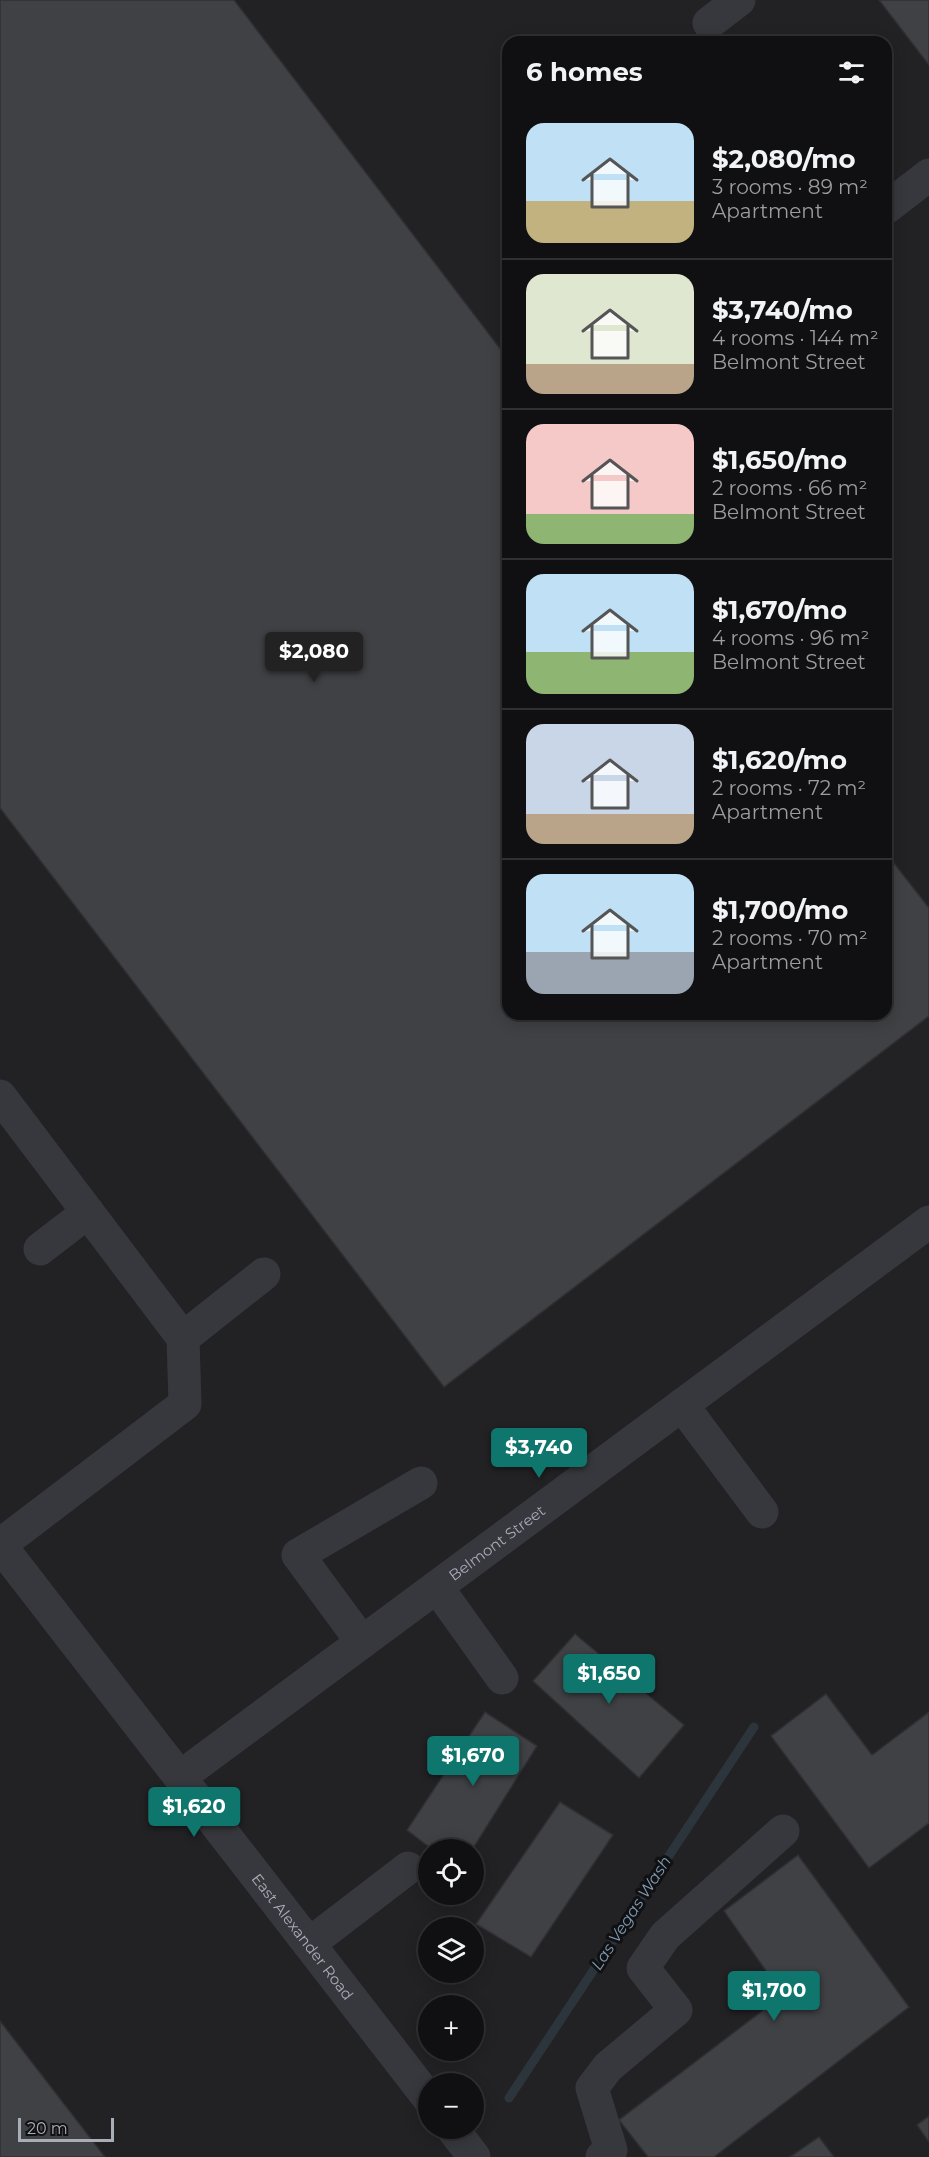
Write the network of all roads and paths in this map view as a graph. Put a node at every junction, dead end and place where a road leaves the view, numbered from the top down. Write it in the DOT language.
graph roads {
  1 [pos="739,0"];
  2 [pos="710,23"];
  3 [pos="929,175"];
  4 [pos="892,203"];
  5 [pos="0,1096"];
  6 [pos="88,1212"];
  7 [pos="929,1222"];
  8 [pos="40,1249"];
  9 [pos="264,1274"];
  10 [pos="183,1338"];
  11 [pos="682,1405"];
  12 [pos="421,1483"];
  13 [pos="762,1512"];
  14 [pos="0,1545"];
  15 [pos="437,1587"];
  16 [pos="362,1642"];
  17 [pos="502,1678"];
  18 [pos="180,1777"];
  19 [pos="783,1831"];
  20 [pos="408,1868"];
  21 [pos="309,1944"];
  22 [pos="418,2085"];
  23 [pos="460,2139"];
  24 [pos="474,2157"];
  25 [pos="602,2157"];
  1 -- 2 [label="street"];
  3 -- 4 [label="street"];
  5 -- 6 [label="street"];
  6 -- 8 [label="street"];
  6 -- 10 [label="street"];
  7 -- 11 [label="street, Belmont Street"];
  9 -- 10 [label="street"];
  10 -- 14 [label="street"];
  11 -- 13 [label="street"];
  11 -- 15 [label="street, Belmont Street"];
  12 -- 16 [label="street"];
  14 -- 18 [label="street, East Alexander Road"];
  15 -- 16 [label="street, Belmont Street"];
  15 -- 17 [label="street"];
  16 -- 18 [label="street, Belmont Street"];
  18 -- 21 [label="street, East Alexander Road"];
  19 -- 25 [label="street"];
  20 -- 21 [label="street"];
  21 -- 22 [label="street, East Alexander Road"];
  23 -- 24 [label="street"];
}
